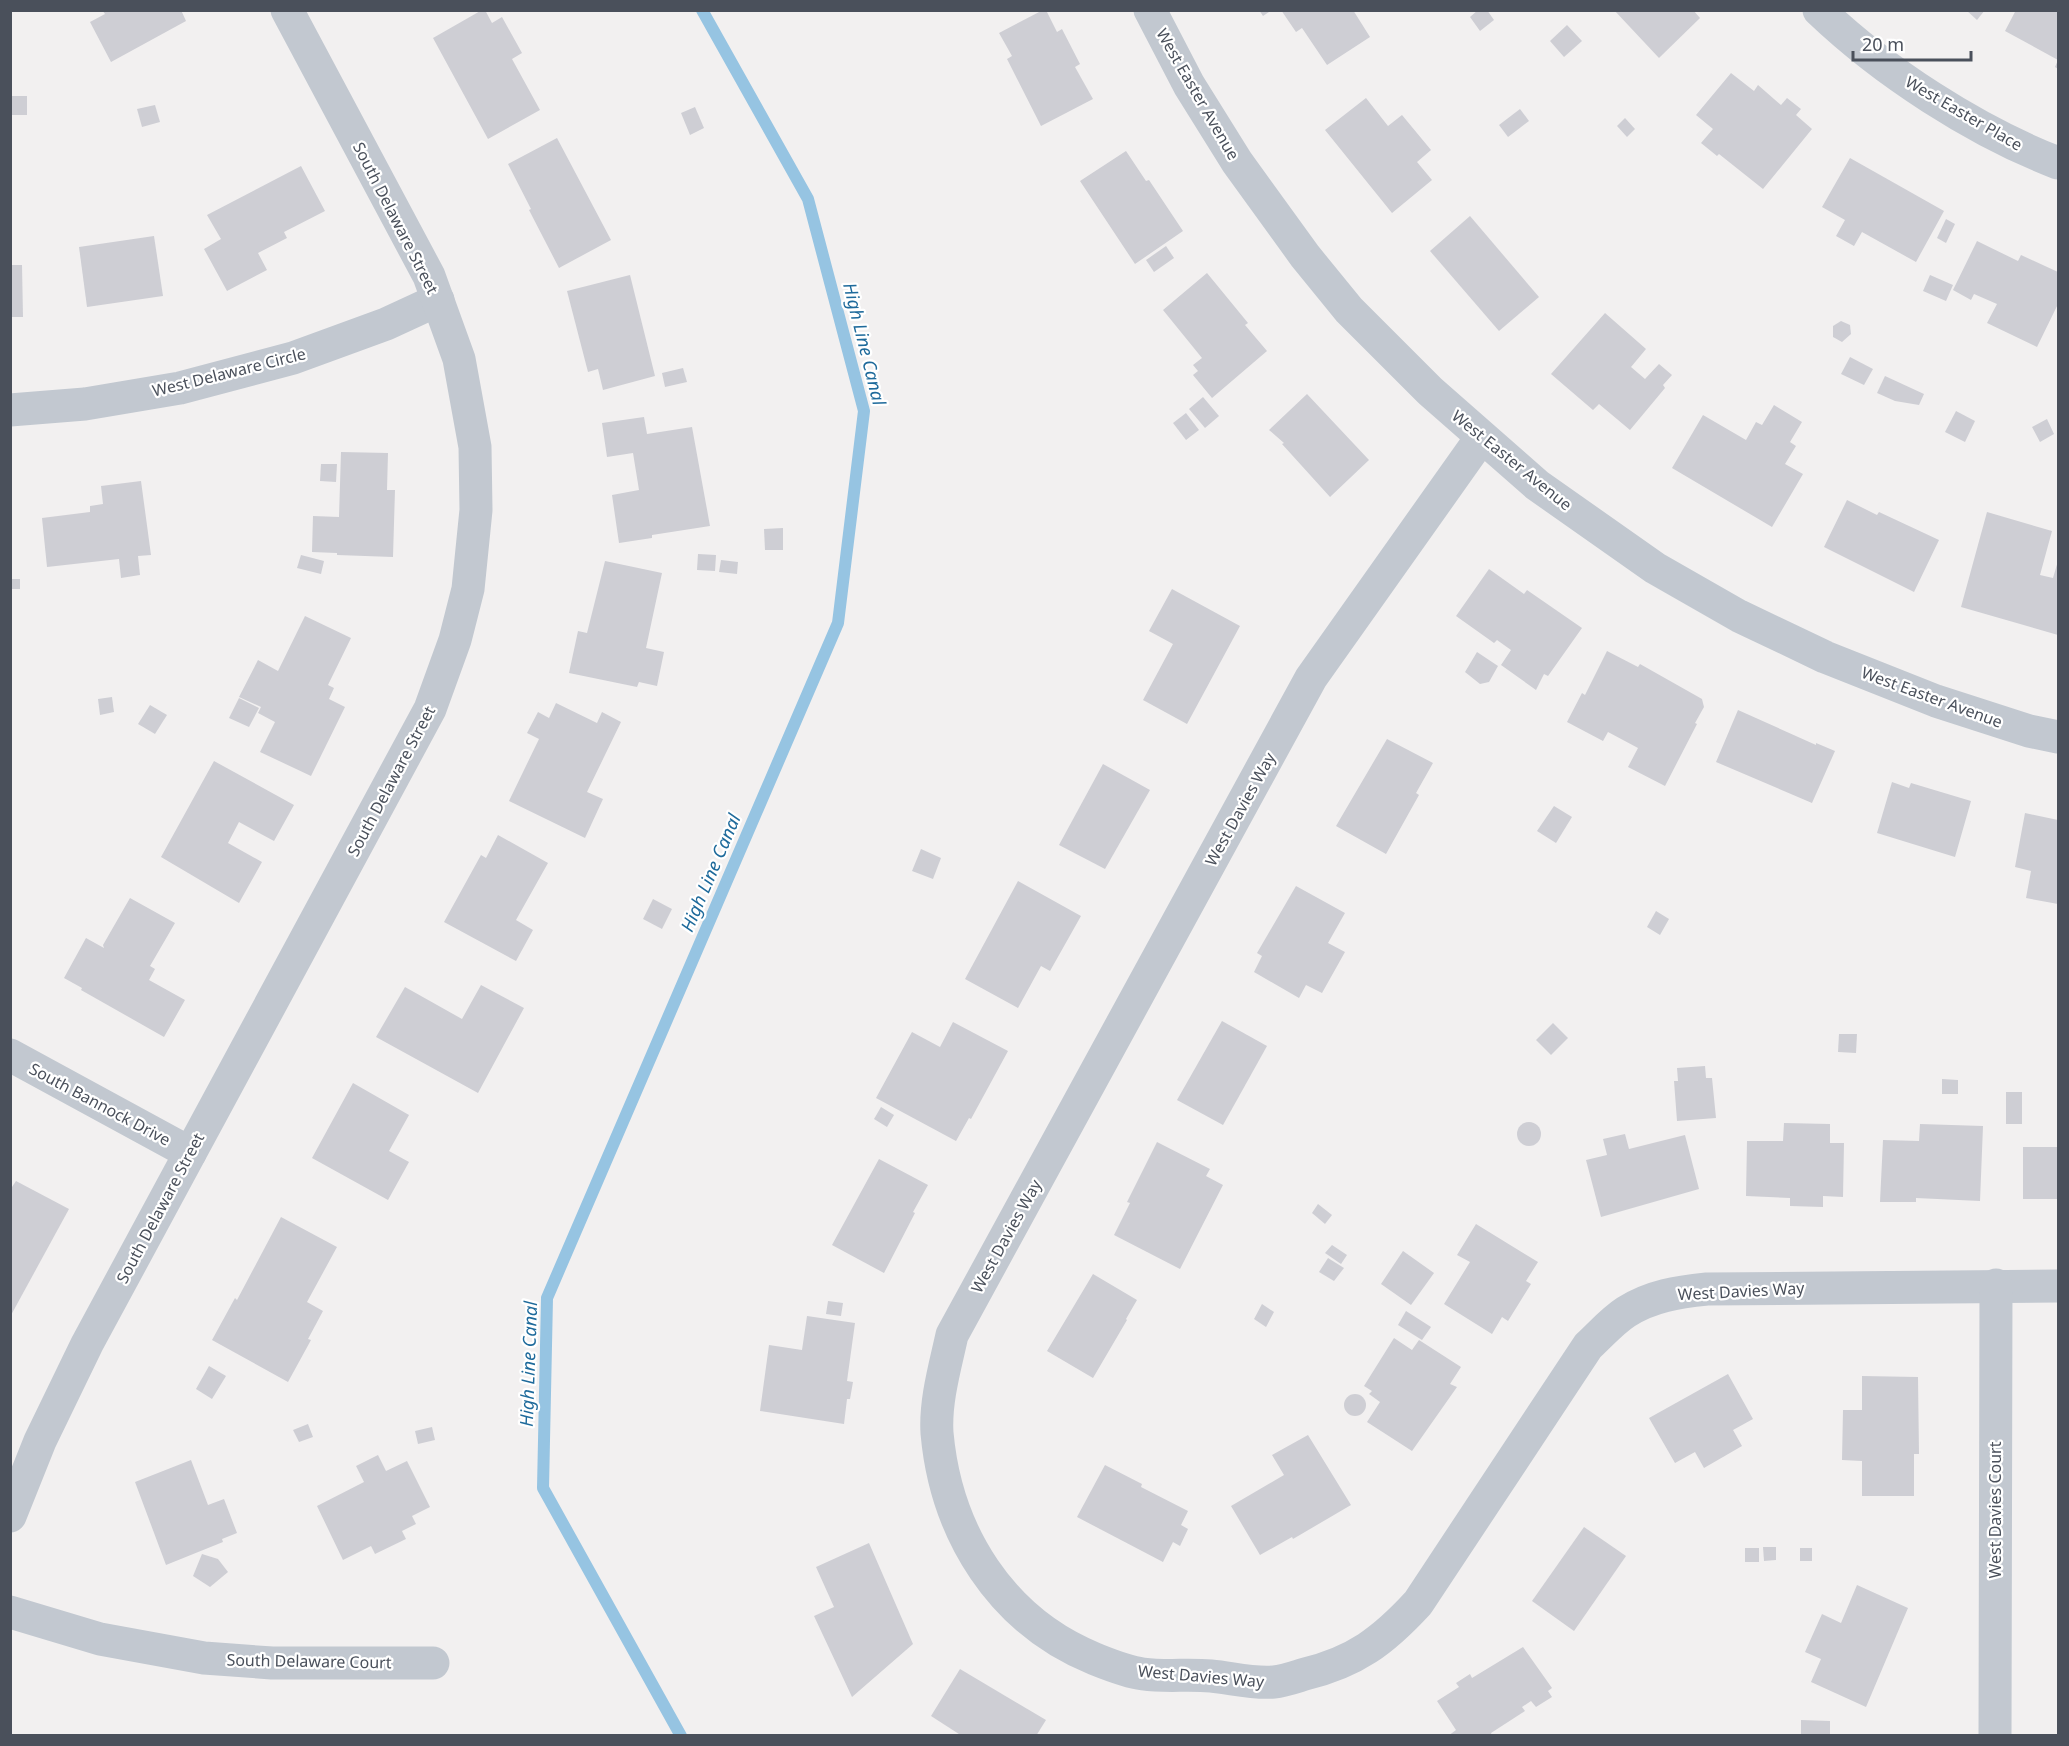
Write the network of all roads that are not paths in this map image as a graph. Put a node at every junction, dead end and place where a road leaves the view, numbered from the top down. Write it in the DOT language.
graph roads {
  1 [pos="287,10"];
  2 [pos="1150,10"];
  3 [pos="1819,10"];
  4 [pos="2058,163"];
  5 [pos="438,300"];
  6 [pos="10,410"];
  7 [pos="1481,438"];
  8 [pos="2058,737"];
  9 [pos="10,1055"];
  10 [pos="190,1153"];
  11 [pos="1996,1285"];
  12 [pos="2058,1286"];
  13 [pos="10,1516"];
  14 [pos="10,1612"];
  15 [pos="433,1664"];
  16 [pos="1995,1736"];
  1 -- 5 [label="street, South Delaware Street"];
  2 -- 7 [label="street, West Easter Avenue"];
  3 -- 4 [label="street, West Easter Place"];
  5 -- 6 [label="street, West Delaware Circle"];
  5 -- 10 [label="street, South Delaware Street"];
  7 -- 8 [label="street, West Easter Avenue"];
  7 -- 11 [label="street, West Davies Way"];
  9 -- 10 [label="street, South Bannock Drive"];
  10 -- 13 [label="street, South Delaware Street"];
  11 -- 12 [label="street, West Davies Way"];
  11 -- 16 [label="street, West Davies Court"];
  14 -- 15 [label="street, South Delaware Court"];
}
